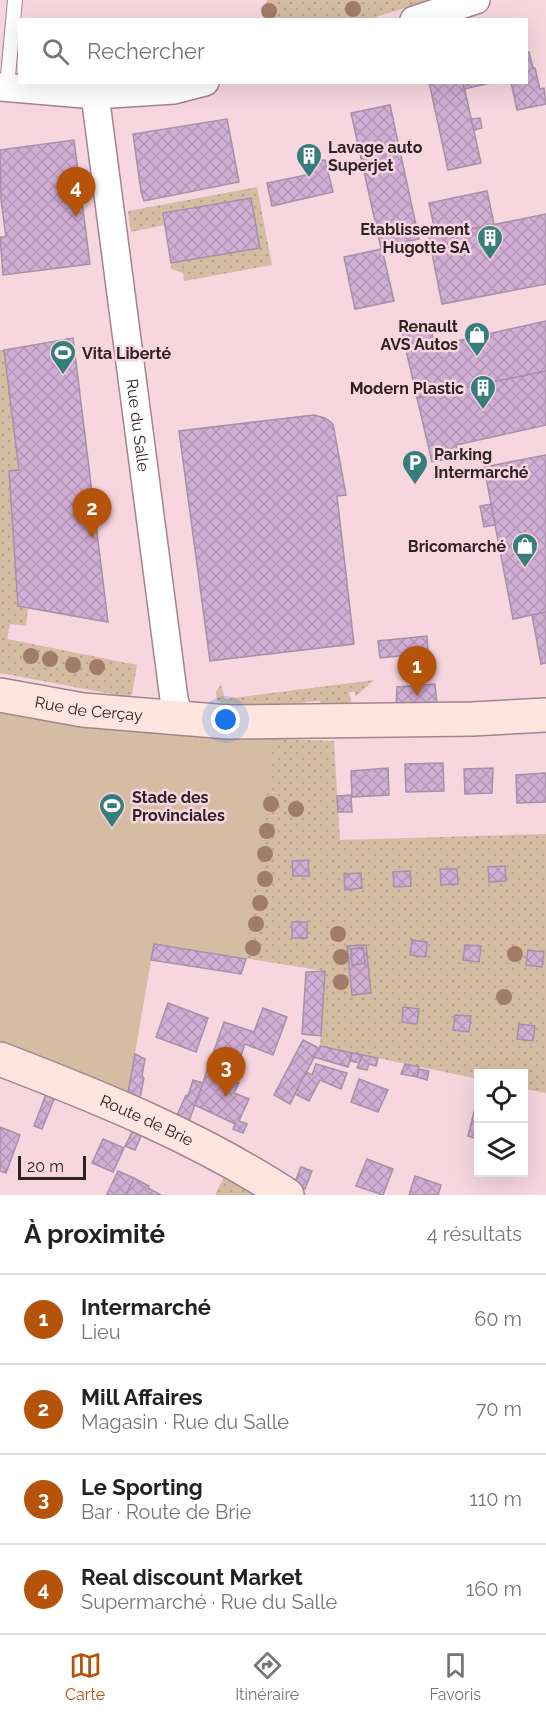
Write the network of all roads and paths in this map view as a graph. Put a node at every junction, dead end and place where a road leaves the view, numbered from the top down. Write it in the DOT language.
graph roads {
  1 [pos="15,0"];
  2 [pos="476,0"];
  3 [pos="420,18"];
  4 [pos="197,84"];
  5 [pos="3,87"];
  6 [pos="95,95"];
  7 [pos="0,695"];
  8 [pos="546,715"];
  9 [pos="179,718"];
  10 [pos="0,1059"];
  11 [pos="287,1195"];
  1 -- 5 [label="lane"];
  2 -- 3 [label="street"];
  4 -- 6 [label="street"];
  5 -- 6 [label="street"];
  6 -- 9 [label="street, Rue du Salle"];
  7 -- 9 [label="street, Rue de Cerçay"];
  8 -- 9 [label="street, Rue de Cerçay"];
  10 -- 11 [label="street, Route de Brie"];
}
